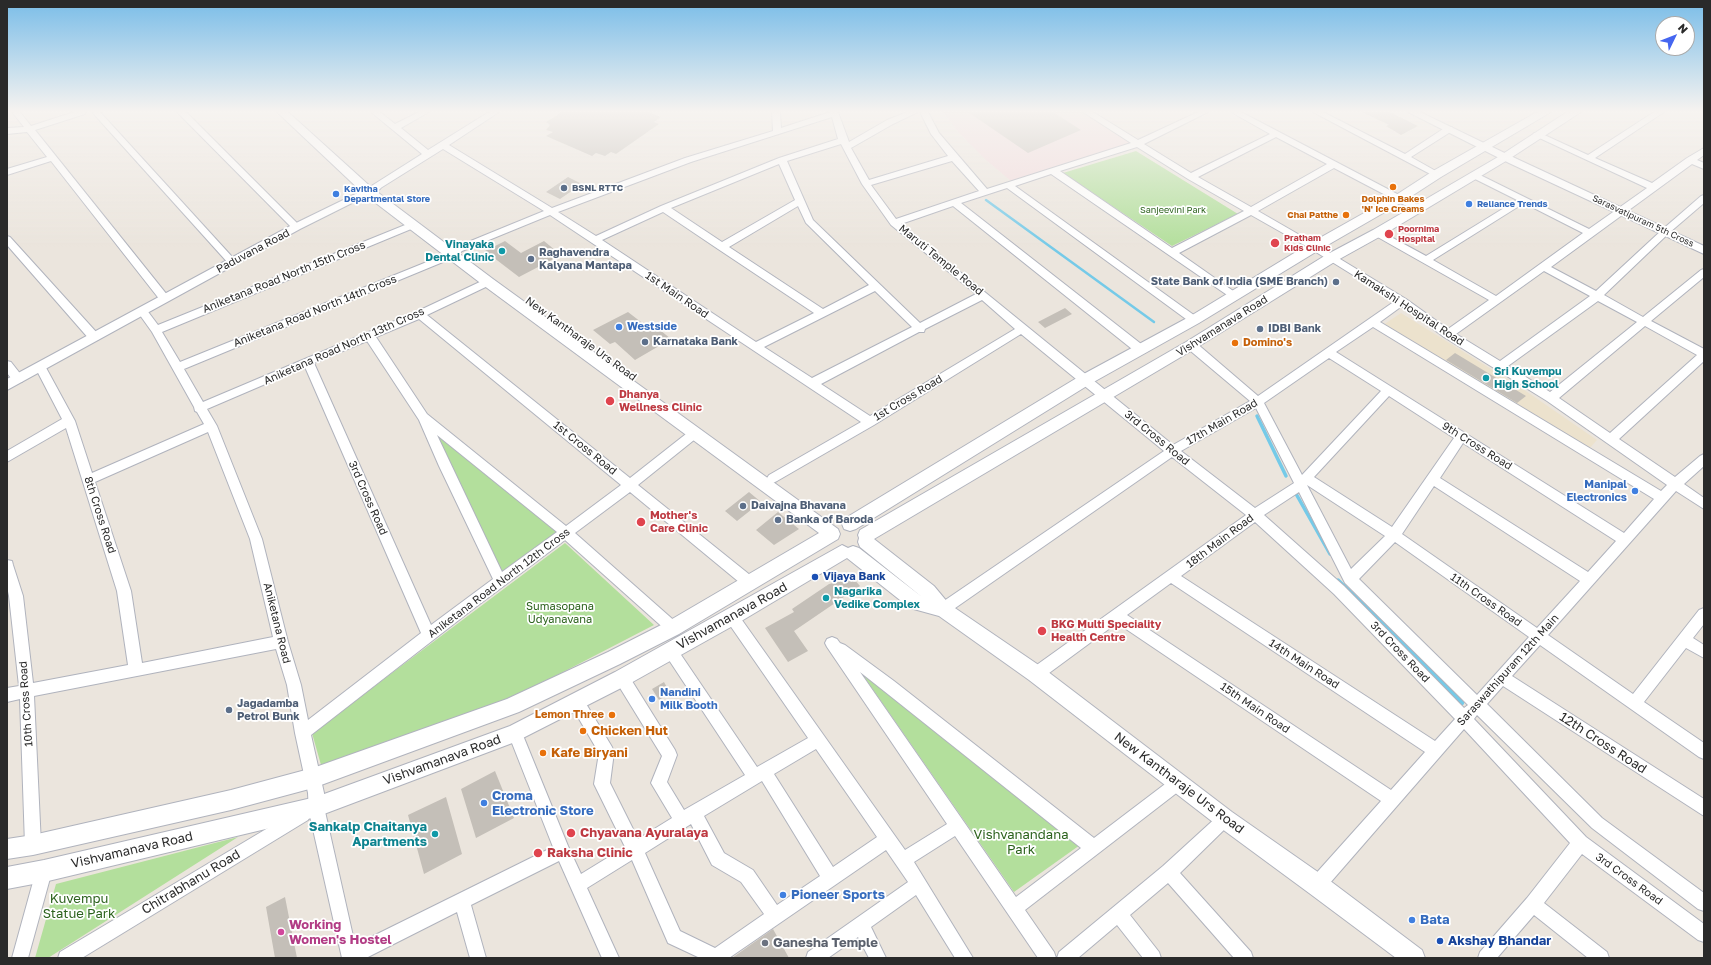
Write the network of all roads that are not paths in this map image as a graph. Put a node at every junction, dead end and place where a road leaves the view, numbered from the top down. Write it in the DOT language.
graph roads {
  1 [pos="137,157"];
  2 [pos="226,157"];
  3 [pos="334,157"];
  4 [pos="422,157"];
  5 [pos="464,157"];
  6 [pos="697,157"];
  7 [pos="793,157"];
  8 [pos="852,157"];
  9 [pos="1097,157"];
  10 [pos="1159,157"];
  11 [pos="1230,157"];
  12 [pos="1321,157"];
  13 [pos="1406,157"];
  14 [pos="1466,157"];
  15 [pos="1505,157"];
  16 [pos="1513,157"];
  17 [pos="1695,157"];
  18 [pos="54,158"];
  19 [pos="1589,158"];
  20 [pos="955,159"];
  21 [pos="782,160"];
  22 [pos="1690,160"];
  23 [pos="1334,164"];
  24 [pos="1704,166"];
  25 [pos="1053,171"];
  26 [pos="7,172"];
  27 [pos="1437,174"];
  28 [pos="1474,175"];
  29 [pos="1191,177"];
  30 [pos="866,184"];
  31 [pos="1008,185"];
  32 [pos="368,187"];
  33 [pos="1653,187"];
  34 [pos="985,192"];
  35 [pos="1400,198"];
  36 [pos="1704,198"];
  37 [pos="1523,200"];
  38 [pos="800,201"];
  39 [pos="955,203"];
  40 [pos="664,208"];
  41 [pos="1418,208"];
  42 [pos="1621,210"];
  43 [pos="551,211"];
  44 [pos="1250,212"];
  45 [pos="894,222"];
  46 [pos="413,224"];
  47 [pos="296,227"];
  48 [pos="1666,231"];
  49 [pos="1377,233"];
  50 [pos="1590,233"];
  51 [pos="7,239"];
  52 [pos="595,240"];
  53 [pos="721,247"];
  54 [pos="1314,247"];
  55 [pos="1704,250"];
  56 [pos="455,252"];
  57 [pos="1171,253"];
  58 [pos="1331,258"];
  59 [pos="1425,261"];
  60 [pos="232,262"];
  61 [pos="1544,267"];
  62 [pos="1704,272"];
  63 [pos="488,282"];
  64 [pos="876,286"];
  65 [pos="983,295"];
  66 [pos="1234,295"];
  67 [pos="1597,296"];
  68 [pos="164,298"];
  69 [pos="1496,300"];
  70 [pos="1402,301"];
  71 [pos="142,311"];
  72 [pos="822,313"];
  73 [pos="420,314"];
  74 [pos="1194,320"];
  75 [pos="1373,322"];
  76 [pos="1644,322"];
  77 [pos="920,329"];
  78 [pos="1022,329"];
  79 [pos="156,330"];
  80 [pos="1448,334"];
  81 [pos="369,335"];
  82 [pos="94,337"];
  83 [pos="1191,345"];
  84 [pos="755,347"];
  85 [pos="1141,350"];
  86 [pos="1329,352"];
  87 [pos="1704,354"];
  88 [pos="308,362"];
  89 [pos="7,365"];
  90 [pos="40,367"];
  91 [pos="177,367"];
  92 [pos="1500,367"];
  93 [pos="18,379"];
  94 [pos="1085,380"];
  95 [pos="811,384"];
  96 [pos="7,385"];
  97 [pos="1388,390"];
  98 [pos="1105,396"];
  99 [pos="1551,398"];
  100 [pos="1258,402"];
  101 [pos="199,408"];
  102 [pos="423,417"];
  103 [pos="69,420"];
  104 [pos="870,422"];
  105 [pos="211,426"];
  106 [pos="695,433"];
  107 [pos="1462,436"];
  108 [pos="1611,439"];
  109 [pos="1172,451"];
  110 [pos="7,457"];
  111 [pos="1704,459"];
  112 [pos="773,478"];
  113 [pos="89,479"];
  114 [pos="1432,479"];
  115 [pos="1303,481"];
  116 [pos="1675,484"];
  117 [pos="630,485"];
  118 [pos="1662,498"];
  119 [pos="1704,504"];
  120 [pos="1255,515"];
  121 [pos="841,528"];
  122 [pos="566,533"];
  123 [pos="1394,535"];
  124 [pos="1625,540"];
  125 [pos="857,546"];
  126 [pos="7,565"];
  127 [pos="1172,577"];
  128 [pos="1350,580"];
  129 [pos="1589,580"];
  130 [pos="500,581"];
  131 [pos="750,583"];
  132 [pos="11,597"];
  133 [pos="943,609"];
  134 [pos="1704,614"];
  135 [pos="1116,615"];
  136 [pos="732,617"];
  137 [pos="673,628"];
  138 [pos="429,635"];
  139 [pos="1538,637"];
  140 [pos="1685,640"];
  141 [pos="281,642"];
  142 [pos="670,650"];
  143 [pos="1704,652"];
  144 [pos="136,671"];
  145 [pos="1036,674"];
  146 [pos="622,678"];
  147 [pos="1502,678"];
  148 [pos="27,692"];
  149 [pos="7,695"];
  150 [pos="577,702"];
  151 [pos="1634,703"];
  152 [pos="1476,706"];
  153 [pos="1464,719"];
  154 [pos="302,733"];
  155 [pos="514,733"];
  156 [pos="818,740"];
  157 [pos="1436,751"];
  158 [pos="1704,752"];
  159 [pos="760,774"];
  160 [pos="313,778"];
  161 [pos="1178,783"];
  162 [pos="1393,800"];
  163 [pos="316,807"];
  164 [pos="1704,808"];
  165 [pos="688,817"];
  166 [pos="1225,819"];
  167 [pos="957,826"];
  168 [pos="888,839"];
  169 [pos="1580,843"];
  170 [pos="33,845"];
  171 [pos="1094,848"];
  172 [pos="7,849"];
  173 [pos="636,850"];
  174 [pos="562,851"];
  175 [pos="902,860"];
  176 [pos="44,871"];
  177 [pos="1169,872"];
  178 [pos="7,878"];
  179 [pos="830,878"];
  180 [pos="918,884"];
  181 [pos="578,885"];
  182 [pos="1317,885"];
  183 [pos="462,901"];
  184 [pos="1704,903"];
  185 [pos="1533,904"];
  186 [pos="1015,908"];
  187 [pos="1119,914"];
  188 [pos="775,916"];
  189 [pos="861,924"];
  190 [pos="1704,934"];
  191 [pos="718,957"];
  192 [pos="1068,957"];
  193 [pos="20,958"];
  194 [pos="66,958"];
  195 [pos="350,958"];
  196 [pos="478,958"];
  197 [pos="611,958"];
  198 [pos="814,958"];
  199 [pos="878,958"];
  200 [pos="965,958"];
  201 [pos="1048,958"];
  202 [pos="1153,958"];
  203 [pos="1245,958"];
  204 [pos="1414,958"];
  205 [pos="1486,958"];
  206 [pos="1601,958"];
  1 -- 60 [label="street"];
  2 -- 47 [label="street"];
  3 -- 32 [label="main road, New Kantharaje Urs Road"];
  4 -- 32 [label="street, Paduvana Road"];
  5 -- 43 [label="street, 1st Main Road"];
  6 -- 43 [label="street, Aniketana Road North 14th Cross"];
  7 -- 21 [label="street"];
  8 -- 30 [label="street, Maruti Temple Road"];
  9 -- 25 [label="street"];
  10 -- 29 [label="street, Kamakshi Hospital Road"];
  11 -- 29 [label="street"];
  12 -- 23 [label="street"];
  13 -- 27 [label="street"];
  14 -- 27 [label="main road, Vishvamanava Road"];
  15 -- 28 [label="main road, Vishvamanava Road"];
  16 -- 42 [label="street, Sarasvatipuram 5th Cross"];
  17 -- 22 [label="street"];
  18 -- 26 [label="street"];
  18 -- 68 [label="street"];
  19 -- 33 [label="street"];
  20 -- 30 [label="street"];
  20 -- 34 [label="street"];
  21 -- 38 [label="street"];
  21 -- 40 [label="street"];
  22 -- 24 [label="street"];
  22 -- 33 [label="street"];
  23 -- 35 [label="street"];
  23 -- 44 [label="street"];
  25 -- 31 [label="street"];
  25 -- 57 [label="street"];
  27 -- 35 [label="main road, Vishvamanava Road"];
  28 -- 37 [label="street"];
  28 -- 41 [label="main road, Vishvamanava Road"];
  29 -- 44 [label="street, Kamakshi Hospital Road"];
  30 -- 45 [label="street, Maruti Temple Road"];
  31 -- 34 [label="street"];
  31 -- 74 [label="street"];
  32 -- 46 [label="main road, New Kantharaje Urs Road"];
  32 -- 47 [label="street, Paduvana Road"];
  32 -- 56 [label="main road, New Kantharaje Urs Road"];
  33 -- 42 [label="street"];
  34 -- 39 [label="street"];
  35 -- 41 [label="street"];
  35 -- 54 [label="main road, Vishvamanava Road"];
  36 -- 48 [label="street"];
  37 -- 50 [label="street"];
  37 -- 59 [label="street"];
  38 -- 53 [label="street"];
  38 -- 64 [label="street"];
  39 -- 45 [label="street"];
  39 -- 85 [label="street"];
  40 -- 52 [label="street"];
  40 -- 53 [label="street"];
  41 -- 49 [label="main road, Vishvamanava Road"];
  42 -- 48 [label="street, Sarasvatipuram 5th Cross"];
  42 -- 50 [label="street"];
  43 -- 52 [label="street, 1st Main Road"];
  43 -- 56 [label="street, Aniketana Road North 14th Cross"];
  44 -- 54 [label="street, Kamakshi Hospital Road"];
  44 -- 57 [label="street"];
  45 -- 65 [label="street, Maruti Temple Road"];
  46 -- 56 [label="main road, New Kantharaje Urs Road"];
  46 -- 79 [label="street, Aniketana Road North 15th Cross"];
  47 -- 60 [label="street, Paduvana Road"];
  48 -- 55 [label="street, Sarasvatipuram 5th Cross"];
  48 -- 67 [label="street"];
  49 -- 58 [label="main road, Vishvamanava Road"];
  49 -- 59 [label="street"];
  50 -- 61 [label="street"];
  51 -- 82 [label="street"];
  52 -- 84 [label="street, 1st Main Road"];
  53 -- 72 [label="street"];
  54 -- 58 [label="street, Kamakshi Hospital Road"];
  54 -- 66 [label="main road, Vishvamanava Road"];
  56 -- 63 [label="main road, New Kantharaje Urs Road"];
  56 -- 91 [label="street, Aniketana Road North 14th Cross"];
  56 -- 112 [label="main road, New Kantharaje Urs Road"];
  57 -- 66 [label="street"];
  58 -- 70 [label="street, Kamakshi Hospital Road"];
  58 -- 83 [label="main road, Vishvamanava Road"];
  59 -- 69 [label="street"];
  60 -- 68 [label="street, Paduvana Road"];
  61 -- 67 [label="street"];
  61 -- 69 [label="street"];
  62 -- 76 [label="street"];
  63 -- 73 [label="street, Aniketana Road North 13th Cross"];
  63 -- 106 [label="main road, New Kantharaje Urs Road"];
  64 -- 72 [label="street"];
  64 -- 77 [label="street"];
  65 -- 77 [label="street"];
  65 -- 78 [label="street, Maruti Temple Road"];
  66 -- 74 [label="main road, Vishvamanava Road"];
  67 -- 76 [label="street"];
  67 -- 92 [label="street"];
  68 -- 71 [label="street, Paduvana Road"];
  69 -- 80 [label="street"];
  70 -- 75 [label="street, 17th Main Road"];
  70 -- 80 [label="street, Kamakshi Hospital Road"];
  71 -- 79 [label="street, Aniketana Road"];
  71 -- 82 [label="street, Paduvana Road"];
  72 -- 84 [label="street"];
  73 -- 81 [label="street, Aniketana Road North 13th Cross"];
  73 -- 117 [label="street, 1st Cross Road"];
  74 -- 85 [label="main road, Vishvamanava Road"];
  75 -- 86 [label="street, 17th Main Road"];
  75 -- 118 [label="street"];
  76 -- 87 [label="street"];
  76 -- 99 [label="street"];
  77 -- 95 [label="street"];
  78 -- 94 [label="street, Maruti Temple Road"];
  78 -- 104 [label="street, 1st Cross Road"];
  79 -- 91 [label="street, Aniketana Road"];
  80 -- 92 [label="street, Kamakshi Hospital Road"];
  81 -- 88 [label="street, Aniketana Road North 13th Cross"];
  81 -- 102 [label="street"];
  82 -- 90 [label="street, Paduvana Road"];
  83 -- 98 [label="main road, Vishvamanava Road"];
  83 -- 100 [label="street"];
  84 -- 95 [label="street, 1st Main Road"];
  85 -- 94 [label="main road, Vishvamanava Road"];
  86 -- 97 [label="street, 9th Cross Road"];
  86 -- 100 [label="street, 17th Main Road"];
  87 -- 108 [label="street"];
  88 -- 101 [label="street, Aniketana Road North 13th Cross"];
  88 -- 138 [label="street, 3rd Cross Road"];
  89 -- 93 [label="street"];
  90 -- 93 [label="street, Paduvana Road"];
  90 -- 103 [label="street, 8th Cross Road"];
  91 -- 101 [label="street, Aniketana Road"];
  92 -- 99 [label="street, Kamakshi Hospital Road"];
  93 -- 96 [label="street, Paduvana Road"];
  94 -- 98 [label="street, 3rd Cross Road"];
  94 -- 121 [label="main road, Vishvamanava Road"];
  95 -- 104 [label="street, 1st Main Road"];
  97 -- 107 [label="street, 9th Cross Road"];
  97 -- 115 [label="street, 18th Main Road"];
  98 -- 109 [label="street, 3rd Cross Road"];
  98 -- 125 [label="main road, Vishvamanava Road"];
  99 -- 108 [label="street, Kamakshi Hospital Road"];
  100 -- 109 [label="street, 17th Main Road"];
  100 -- 115 [label="street, 3rd Cross Road"];
  101 -- 105 [label="street, Aniketana Road"];
  102 -- 122 [label="street"];
  102 -- 130 [label="street"];
  103 -- 110 [label="street"];
  103 -- 113 [label="street, 8th Cross Road"];
  104 -- 112 [label="street, 1st Cross Road"];
  105 -- 113 [label="street"];
  105 -- 141 [label="street, Aniketana Road"];
  106 -- 117 [label="street, Aniketana Road North 12th Cross"];
  106 -- 121 [label="main road, New Kantharaje Urs Road"];
  107 -- 114 [label="street"];
  107 -- 124 [label="street, 9th Cross Road"];
  108 -- 116 [label="street, Kamakshi Hospital Road"];
  109 -- 120 [label="street, 3rd Cross Road"];
  109 -- 133 [label="street, 17th Main Road"];
  111 -- 116 [label="street, Saraswathipuram 12th Main"];
  112 -- 121 [label="main road, New Kantharaje Urs Road"];
  113 -- 144 [label="street, 8th Cross Road"];
  114 -- 123 [label="street"];
  114 -- 129 [label="street"];
  115 -- 120 [label="street, 18th Main Road"];
  115 -- 123 [label="street, 11th Cross Road"];
  115 -- 128 [label="street, 3rd Cross Road"];
  116 -- 118 [label="street, Saraswathipuram 12th Main"];
  116 -- 119 [label="street, Kamakshi Hospital Road"];
  117 -- 122 [label="street, Aniketana Road North 12th Cross"];
  117 -- 131 [label="street, 1st Cross Road"];
  118 -- 124 [label="street, Saraswathipuram 12th Main"];
  120 -- 127 [label="street, 18th Main Road"];
  120 -- 153 [label="street, 3rd Cross Road"];
  121 -- 125 [label="main road"];
  121 -- 125 [label="main road"];
  121 -- 131 [label="main road, Vishvamanava Road"];
  122 -- 130 [label="street, Aniketana Road North 12th Cross"];
  122 -- 137 [label="street"];
  123 -- 128 [label="street"];
  123 -- 139 [label="street, 11th Cross Road"];
  124 -- 129 [label="street, Saraswathipuram 12th Main"];
  125 -- 133 [label="main road, New Kantharaje Urs Road"];
  125 -- 136 [label="main road, Vishvamanava Road"];
  126 -- 132 [label="street, 10th Cross Road"];
  127 -- 135 [label="street, 18th Main Road"];
  127 -- 157 [label="street, 14th Main Road"];
  128 -- 152 [label="street, 3rd Cross Road"];
  129 -- 139 [label="street, Saraswathipuram 12th Main"];
  130 -- 138 [label="street, Aniketana Road North 12th Cross"];
  131 -- 137 [label="main road, Vishvamanava Road"];
  132 -- 148 [label="street, 10th Cross Road"];
  133 -- 145 [label="main road, New Kantharaje Urs Road"];
  134 -- 140 [label="street"];
  135 -- 145 [label="street, 18th Main Road"];
  135 -- 162 [label="street, 15th Main Road"];
  136 -- 142 [label="main road, Vishvamanava Road"];
  136 -- 156 [label="street"];
  137 -- 160 [label="main road, Vishvamanava Road"];
  138 -- 154 [label="street, Aniketana Road North 12th Cross"];
  139 -- 147 [label="street, Saraswathipuram 12th Main"];
  139 -- 151 [label="street, 11th Cross Road"];
  140 -- 143 [label="street"];
  140 -- 151 [label="street"];
  141 -- 144 [label="street"];
  141 -- 154 [label="street, Aniketana Road"];
  142 -- 146 [label="main road, Vishvamanava Road"];
  142 -- 159 [label="street"];
  144 -- 148 [label="street"];
  145 -- 161 [label="main road, New Kantharaje Urs Road"];
  146 -- 150 [label="main road, Vishvamanava Road"];
  146 -- 165 [label="street"];
  147 -- 152 [label="street, Saraswathipuram 12th Main"];
  147 -- 164 [label="street, 12th Cross Road"];
  148 -- 149 [label="street"];
  148 -- 170 [label="street, 10th Cross Road"];
  150 -- 155 [label="main road, Vishvamanava Road"];
  150 -- 173 [label="street"];
  151 -- 158 [label="street, 11th Cross Road"];
  152 -- 153 [label="street, Saraswathipuram 12th Main"];
  152 -- 184 [label="street, 3rd Cross Road"];
  153 -- 157 [label="street, Saraswathipuram 12th Main"];
  153 -- 169 [label="street, 3rd Cross Road"];
  154 -- 160 [label="street, Aniketana Road"];
  155 -- 163 [label="main road, Vishvamanava Road"];
  155 -- 174 [label="street"];
  156 -- 159 [label="street"];
  156 -- 168 [label="street"];
  157 -- 162 [label="street, Saraswathipuram 12th Main"];
  159 -- 165 [label="street"];
  159 -- 179 [label="street"];
  160 -- 163 [label="street, Aniketana Road"];
  160 -- 170 [label="main road, Vishvamanava Road"];
  161 -- 166 [label="main road, New Kantharaje Urs Road"];
  161 -- 171 [label="street"];
  162 -- 182 [label="street, Saraswathipuram 12th Main"];
  163 -- 176 [label="main road, Vishvamanava Road"];
  163 -- 194 [label="street, Chitrabhanu Road"];
  163 -- 195 [label="street, Aniketana Road"];
  165 -- 173 [label="street"];
  165 -- 188 [label="street"];
  166 -- 177 [label="street"];
  166 -- 182 [label="main road, New Kantharaje Urs Road"];
  167 -- 171 [label="street"];
  167 -- 175 [label="street"];
  167 -- 186 [label="street"];
  168 -- 175 [label="street"];
  168 -- 179 [label="street"];
  169 -- 185 [label="street"];
  169 -- 190 [label="street, 3rd Cross Road"];
  170 -- 172 [label="main road, Vishvamanava Road"];
  171 -- 186 [label="street"];
  173 -- 181 [label="street"];
  173 -- 191 [label="street"];
  174 -- 181 [label="street"];
  174 -- 183 [label="street"];
  175 -- 180 [label="street"];
  176 -- 178 [label="main road, Vishvamanava Road"];
  176 -- 193 [label="street"];
  177 -- 187 [label="street"];
  177 -- 203 [label="street"];
  179 -- 188 [label="street"];
  180 -- 189 [label="street"];
  180 -- 200 [label="street"];
  181 -- 197 [label="street"];
  182 -- 204 [label="main road, New Kantharaje Urs Road"];
  183 -- 195 [label="street"];
  183 -- 196 [label="street"];
  185 -- 205 [label="street"];
  185 -- 206 [label="street"];
  186 -- 201 [label="street"];
  187 -- 192 [label="street"];
  187 -- 202 [label="street"];
  188 -- 191 [label="street"];
  189 -- 198 [label="street"];
  189 -- 199 [label="street"];
}
